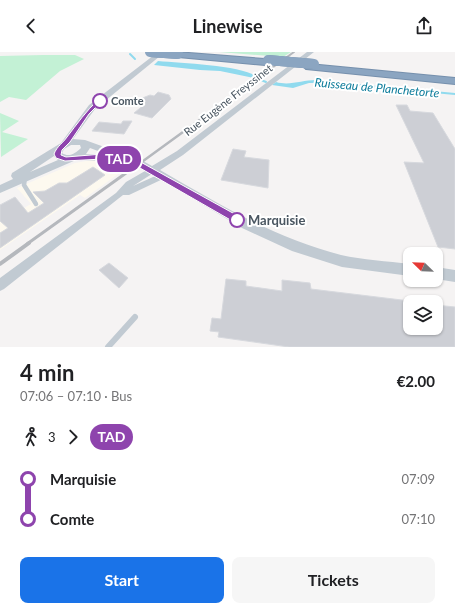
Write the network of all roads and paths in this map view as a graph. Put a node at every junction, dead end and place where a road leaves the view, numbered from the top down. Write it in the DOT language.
graph roads {
  1 [pos="150,52"];
  2 [pos="162,52"];
  3 [pos="165,52"];
  4 [pos="311,52"];
  5 [pos="181,53"];
  6 [pos="312,65"];
  7 [pos="455,77"];
  8 [pos="455,81"];
  9 [pos="83,143"];
  10 [pos="62,147"];
  11 [pos="72,158"];
  12 [pos="44,159"];
  13 [pos="135,162"];
  14 [pos="157,176"];
  15 [pos="24,182"];
  16 [pos="0,188"];
  17 [pos="36,204"];
  18 [pos="403,269"];
  19 [pos="443,274"];
  20 [pos="455,276"];
  21 [pos="0,285"];
  22 [pos="135,317"];
  23 [pos="108,347"];
  1 -- 5 [label="highway, bridge"];
  2 -- 10 [label="street"];
  3 -- 9 [label="street"];
  4 -- 14 [label="street, Rue Eugène Freyssinet"];
  5 -- 6 [label="highway, bridge"];
  6 -- 7 [label="highway"];
  6 -- 8 [label="highway"];
  9 -- 10 [label="street"];
  9 -- 11 [label="street"];
  9 -- 13 [label="street"];
  10 -- 11 [label="street"];
  10 -- 12 [label="street"];
  11 -- 13 [label="street"];
  11 -- 15 [label="street"];
  12 -- 15 [label="lane"];
  12 -- 16 [label="street"];
  13 -- 14 [label="street"];
  14 -- 18 [label="street"];
  14 -- 21 [label="street"];
  15 -- 16 [label="street"];
  15 -- 17 [label="lane"];
  19 -- 20 [label="street"];
  22 -- 23 [label="lane"];
}
